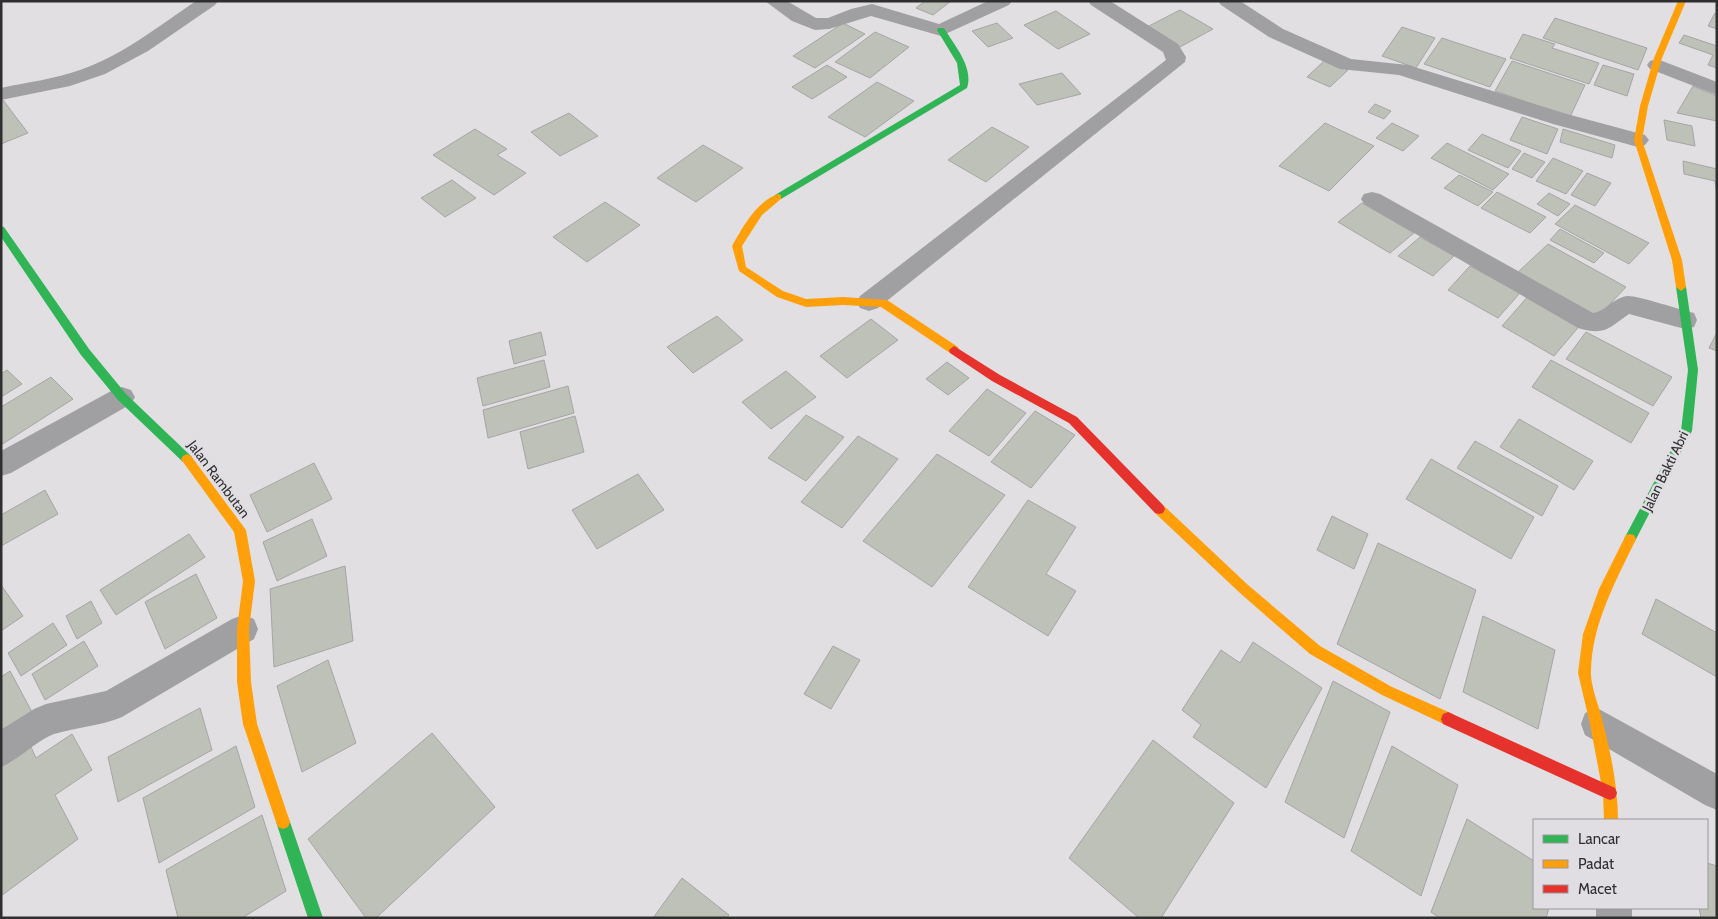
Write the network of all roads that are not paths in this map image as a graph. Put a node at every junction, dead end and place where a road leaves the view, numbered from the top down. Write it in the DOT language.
graph roads {
  1 [pos="209,1"];
  2 [pos="774,1"];
  3 [pos="1003,1"];
  4 [pos="1097,1"];
  5 [pos="1228,1"];
  6 [pos="1682,1"];
  7 [pos="941,30"];
  8 [pos="1657,65"];
  9 [pos="1717,89"];
  10 [pos="1,94"];
  11 [pos="1638,140"];
  12 [pos="1372,199"];
  13 [pos="1,228"];
  14 [pos="868,302"];
  15 [pos="1686,320"];
  16 [pos="122,397"];
  17 [pos="1,465"];
  18 [pos="243,629"];
  19 [pos="1597,724"];
  20 [pos="1,750"];
  21 [pos="1610,793"];
  22 [pos="1717,793"];
  23 [pos="1611,819"];
  24 [pos="316,918"];
  1 -- 10 [label="street"];
  2 -- 7 [label="street"];
  3 -- 7 [label="street"];
  4 -- 14 [label="street"];
  5 -- 11 [label="street"];
  6 -- 8 [label="street, Jalan Bakti Abri"];
  7 -- 14 [label="street"];
  8 -- 9 [label="street"];
  8 -- 11 [label="street, Jalan Bakti Abri"];
  11 -- 15 [label="street, Jalan Bakti Abri"];
  12 -- 15 [label="street"];
  13 -- 16 [label="street, Jalan Rambutan"];
  14 -- 21 [label="street"];
  15 -- 19 [label="street, Jalan Bakti Abri"];
  16 -- 17 [label="street"];
  16 -- 18 [label="street, Jalan Rambutan"];
  18 -- 20 [label="street"];
  18 -- 24 [label="street, Jalan Rambutan"];
  19 -- 21 [label="street, Jalan Bakti Abri"];
  19 -- 22 [label="street"];
  21 -- 23 [label="street, Jalan Bakti Abri"];
}
